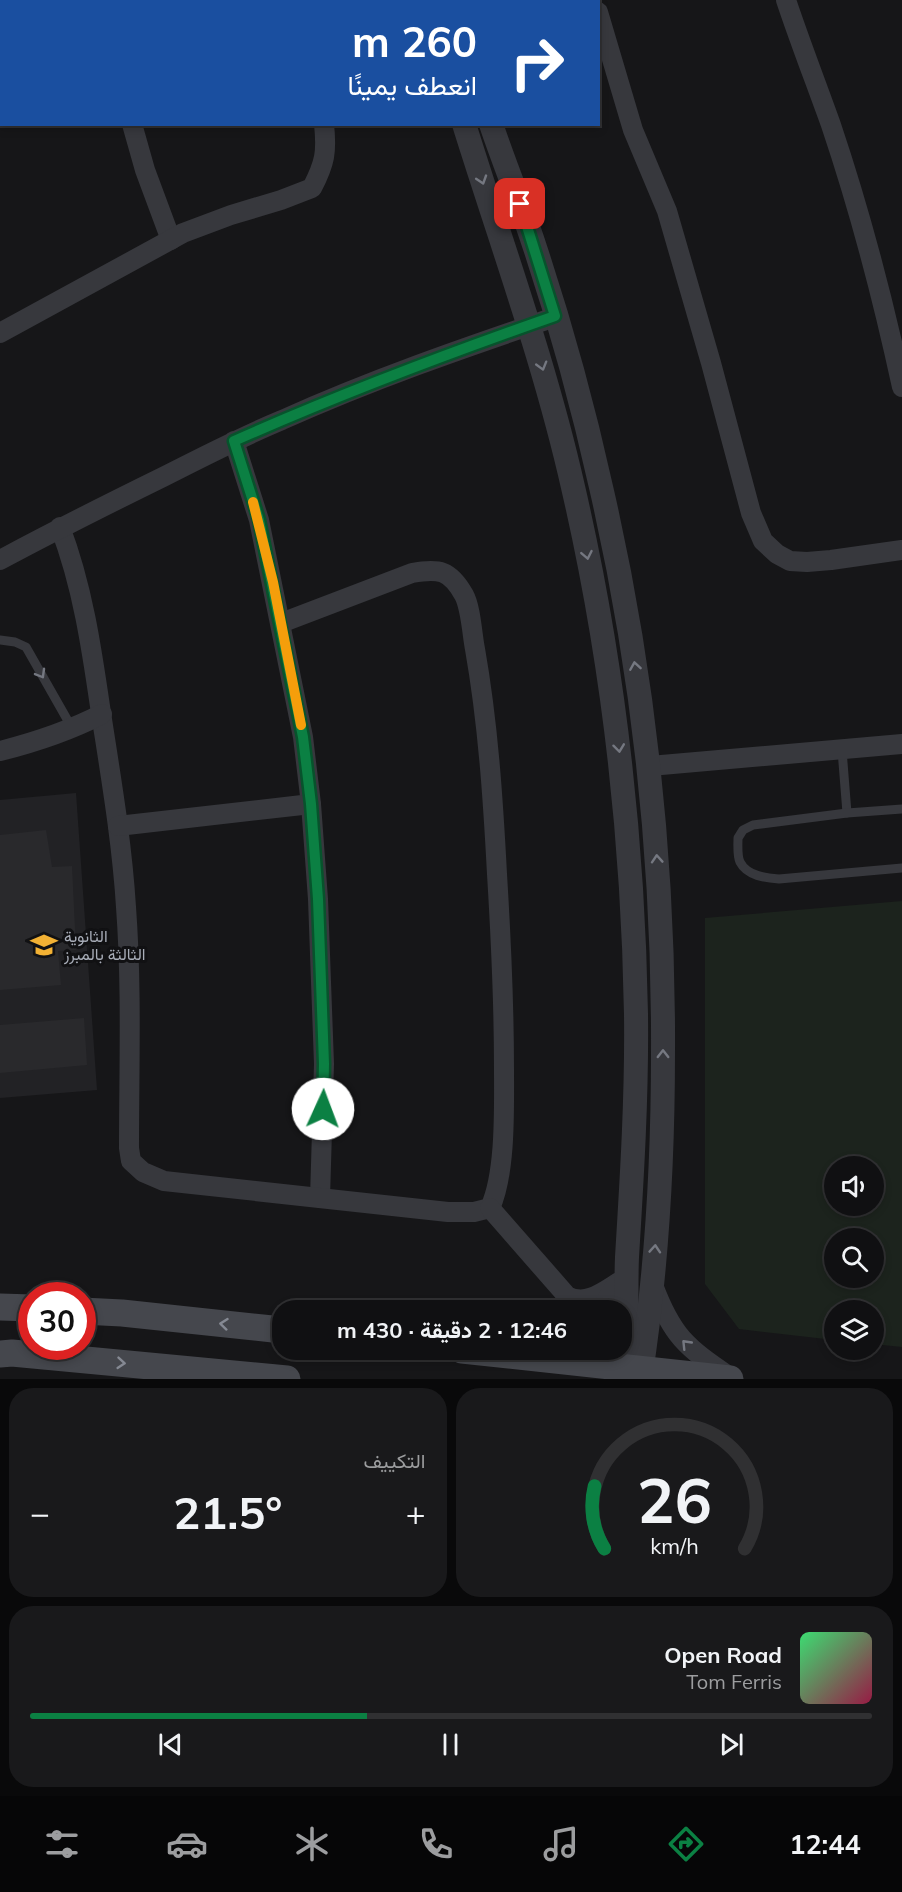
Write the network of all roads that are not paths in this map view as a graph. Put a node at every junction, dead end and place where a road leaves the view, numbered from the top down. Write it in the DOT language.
graph roads {
  1 [pos="786,0"];
  2 [pos="600,19"];
  3 [pos="133,126"];
  4 [pos="324,126"];
  5 [pos="465,126"];
  6 [pos="492,126"];
  7 [pos="171,240"];
  8 [pos="555,316"];
  9 [pos="530,325"];
  10 [pos="0,333"];
  11 [pos="900,364"];
  12 [pos="902,387"];
  13 [pos="234,441"];
  14 [pos="60,527"];
  15 [pos="902,550"];
  16 [pos="0,560"];
  17 [pos="281,623"];
  18 [pos="0,639"];
  19 [pos="102,714"];
  20 [pos="72,729"];
  21 [pos="902,744"];
  22 [pos="842,750"];
  23 [pos="0,751"];
  24 [pos="650,766"];
  25 [pos="311,804"];
  26 [pos="902,809"];
  27 [pos="847,813"];
  28 [pos="118,826"];
  29 [pos="902,868"];
  30 [pos="320,1198"];
  31 [pos="490,1208"];
  32 [pos="623,1271"];
  33 [pos="652,1283"];
  34 [pos="565,1300"];
  35 [pos="584,1300"];
  36 [pos="606,1300"];
  37 [pos="0,1307"];
  38 [pos="18,1308"];
  39 [pos="96,1311"];
  40 [pos="272,1329"];
  41 [pos="0,1354"];
  42 [pos="567,1360"];
  43 [pos="631,1374"];
  44 [pos="287,1379"];
  45 [pos="731,1379"];
  1 -- 11 [label="street"];
  2 -- 15 [label="street"];
  3 -- 7 [label="street"];
  4 -- 7 [label="street"];
  5 -- 9 [label="street, one-way"];
  6 -- 8 [label="street"];
  7 -- 10 [label="street"];
  8 -- 9 [label="street"];
  24 -- 8 [label="street, one-way"];
  9 -- 13 [label="street"];
  9 -- 32 [label="street, one-way"];
  11 -- 12 [label="street"];
  13 -- 14 [label="street"];
  13 -- 17 [label="street"];
  14 -- 16 [label="street"];
  14 -- 19 [label="street"];
  17 -- 25 [label="street"];
  17 -- 31 [label="street"];
  18 -- 20 [label="lane, one-way"];
  19 -- 20 [label="street"];
  19 -- 28 [label="street"];
  20 -- 23 [label="street"];
  21 -- 22 [label="street"];
  22 -- 24 [label="street"];
  22 -- 27 [label="lane"];
  33 -- 24 [label="street, one-way"];
  25 -- 28 [label="street"];
  25 -- 30 [label="street"];
  26 -- 27 [label="lane"];
  27 -- 29 [label="lane"];
  28 -- 30 [label="street"];
  30 -- 31 [label="street"];
  31 -- 34 [label="street"];
  32 -- 35 [label="street"];
  32 -- 36 [label="street"];
  32 -- 43 [label="street"];
  33 -- 43 [label="street"];
  45 -- 33 [label="street, one-way"];
  37 -- 38 [label="main road"];
  40 -- 39 [label="main road, one-way"];
  41 -- 44 [label="main road, one-way"];
  42 -- 43 [label="main road"];
  43 -- 45 [label="main road"];
}
